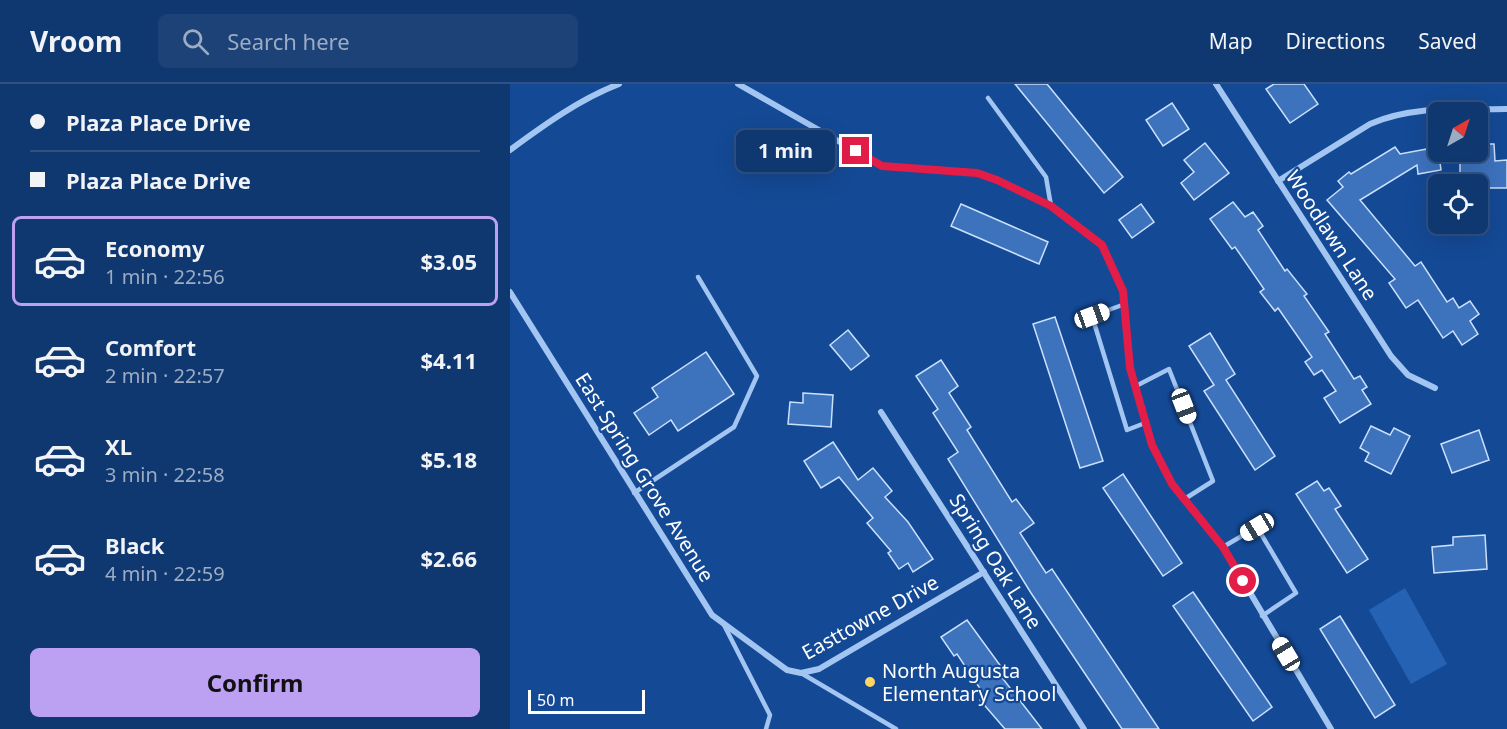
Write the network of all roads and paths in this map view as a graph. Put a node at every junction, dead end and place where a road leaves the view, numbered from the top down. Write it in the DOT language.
graph roads {
  1 [pos="619,84"];
  2 [pos="738,84"];
  3 [pos="1216,84"];
  4 [pos="988,98"];
  5 [pos="1507,108"];
  6 [pos="510,150"];
  7 [pos="1278,181"];
  8 [pos="1051,206"];
  9 [pos="698,277"];
  10 [pos="510,292"];
  11 [pos="1125,304"];
  12 [pos="1134,387"];
  13 [pos="1435,388"];
  14 [pos="882,412"];
  15 [pos="1145,423"];
  16 [pos="634,493"];
  17 [pos="1183,501"];
  18 [pos="1223,547"];
  19 [pos="984,572"];
  20 [pos="1262,616"];
  21 [pos="724,625"];
  22 [pos="772,660"];
  23 [pos="801,673"];
  24 [pos="766,729"];
  25 [pos="896,729"];
  26 [pos="1083,729"];
  27 [pos="1331,729"];
  1 -- 6 [label="street"];
  2 -- 8 [label="street"];
  3 -- 7 [label="street, Woodlawn Lane"];
  4 -- 8 [label="lane"];
  5 -- 7 [label="street"];
  7 -- 13 [label="street, Woodlawn Lane"];
  8 -- 11 [label="street"];
  9 -- 16 [label="lane"];
  10 -- 16 [label="street, East Spring Grove Avenue"];
  11 -- 12 [label="street"];
  11 -- 15 [label="lane"];
  12 -- 15 [label="street"];
  12 -- 17 [label="lane"];
  14 -- 19 [label="street, Spring Oak Lane"];
  15 -- 17 [label="street"];
  16 -- 21 [label="street, East Spring Grove Avenue"];
  17 -- 18 [label="street"];
  18 -- 20 [label="street"];
  18 -- 20 [label="lane"];
  19 -- 23 [label="street, Easttowne Drive"];
  19 -- 26 [label="street, Spring Oak Lane"];
  20 -- 27 [label="street"];
  21 -- 22 [label="street, East Spring Grove Avenue"];
  21 -- 24 [label="lane"];
  22 -- 23 [label="street, Easttowne Drive"];
  23 -- 25 [label="lane"];
}
